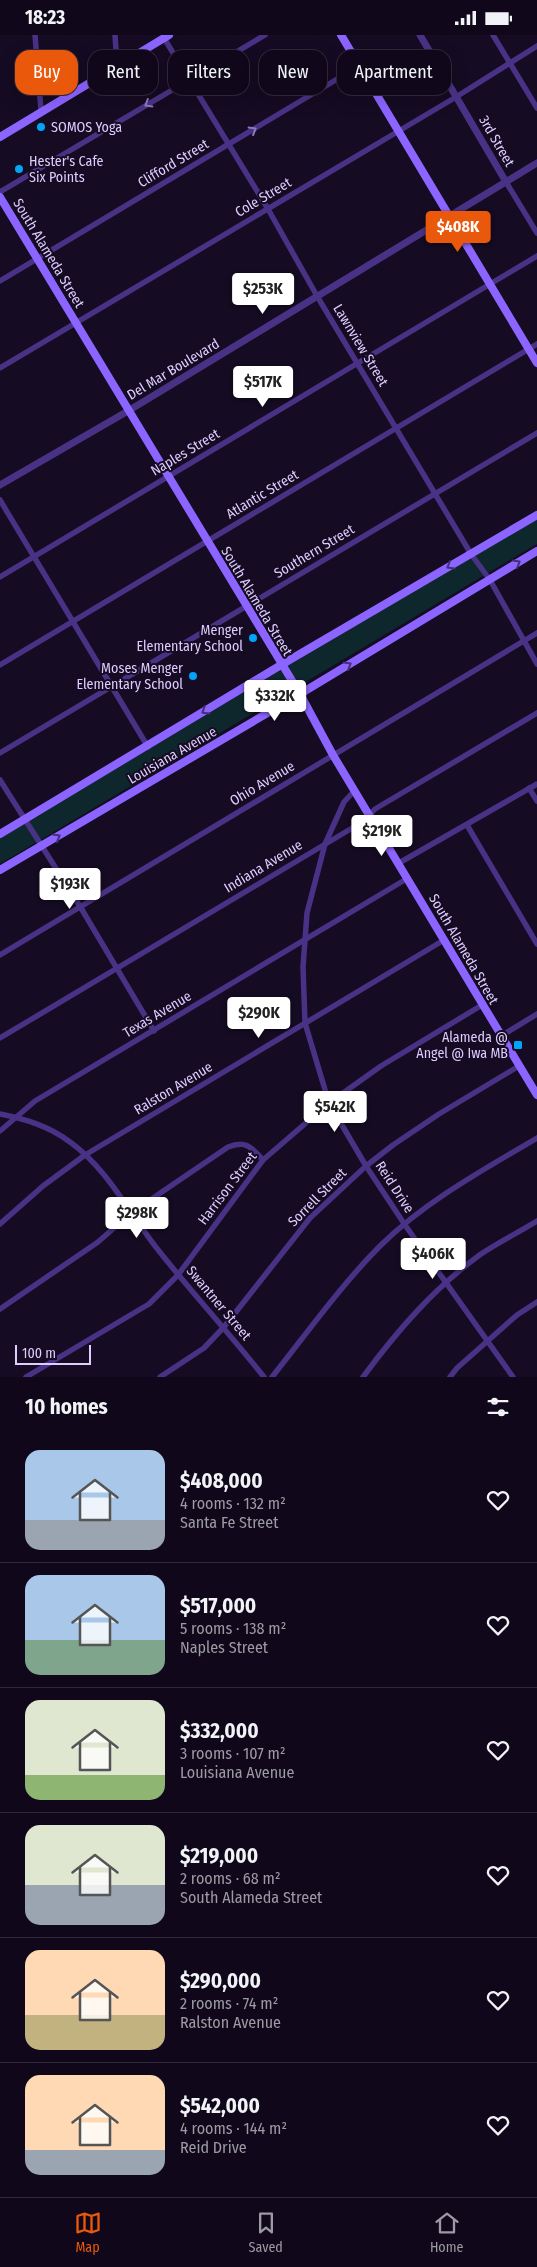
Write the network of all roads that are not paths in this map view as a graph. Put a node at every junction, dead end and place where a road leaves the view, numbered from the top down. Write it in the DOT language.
graph roads {
  1 [pos="35,35"];
  2 [pos="115,35"];
  3 [pos="265,35"];
  4 [pos="342,35"];
  5 [pos="420,35"];
  6 [pos="493,35"];
  7 [pos="167,36"];
  8 [pos="537,47"];
  9 [pos="116,50"];
  10 [pos="143,50"];
  11 [pos="174,50"];
  12 [pos="240,50"];
  13 [pos="350,50"];
  14 [pos="510,63"];
  15 [pos="337,79"];
  16 [pos="88,82"];
  17 [pos="168,92"];
  18 [pos="198,95"];
  19 [pos="376,95"];
  20 [pos="456,97"];
  21 [pos="537,107"];
  22 [pos="41,110"];
  23 [pos="398,131"];
  24 [pos="0,137"];
  25 [pos="228,145"];
  26 [pos="537,163"];
  27 [pos="506,182"];
  28 [pos="0,192"];
  29 [pos="0,197"];
  30 [pos="268,209"];
  31 [pos="449,216"];
  32 [pos="537,233"];
  33 [pos="537,256"];
  34 [pos="37,259"];
  35 [pos="0,281"];
  36 [pos="490,284"];
  37 [pos="317,296"];
  38 [pos="76,322"];
  39 [pos="537,344"];
  40 [pos="528,349"];
  41 [pos="357,363"];
  42 [pos="537,363"];
  43 [pos="0,368"];
  44 [pos="128,411"];
  45 [pos="396,428"];
  46 [pos="537,433"];
  47 [pos="168,476"];
  48 [pos="0,485"];
  49 [pos="435,493"];
  50 [pos="0,500"];
  51 [pos="537,515"];
  52 [pos="206,542"];
  53 [pos="537,551"];
  54 [pos="471,554"];
  55 [pos="34,556"];
  56 [pos="0,577"];
  57 [pos="490,580"];
  58 [pos="245,606"];
  59 [pos="72,622"];
  60 [pos="537,633"];
  61 [pos="523,642"];
  62 [pos="537,664"];
  63 [pos="0,665"];
  64 [pos="281,665"];
  65 [pos="112,686"];
  66 [pos="300,694"];
  67 [pos="537,713"];
  68 [pos="148,747"];
  69 [pos="0,753"];
  70 [pos="334,755"];
  71 [pos="0,780"];
  72 [pos="537,784"];
  73 [pos="530,788"];
  74 [pos="355,790"];
  75 [pos="537,801"];
  76 [pos="370,815"];
  77 [pos="24,819"];
  78 [pos="467,825"];
  79 [pos="0,833"];
  80 [pos="325,844"];
  81 [pos="42,845"];
  82 [pos="399,863"];
  83 [pos="0,871"];
  84 [pos="408,878"];
  85 [pos="81,908"];
  86 [pos="444,940"];
  87 [pos="304,941"];
  88 [pos="537,944"];
  89 [pos="0,955"];
  90 [pos="117,969"];
  91 [pos="482,1005"];
  92 [pos="537,1014"];
  93 [pos="305,1023"];
  94 [pos="154,1031"];
  95 [pos="501,1036"];
  96 [pos="0,1038"];
  97 [pos="519,1066"];
  98 [pos="537,1095"];
  99 [pos="330,1103"];
  100 [pos="0,1114"];
  101 [pos="15,1117"];
  102 [pos="0,1131"];
  103 [pos="537,1138"];
  104 [pos="85,1155"];
  105 [pos="263,1160"];
  106 [pos="366,1166"];
  107 [pos="131,1213"];
  108 [pos="537,1221"];
  109 [pos="0,1225"];
  110 [pos="405,1225"];
  111 [pos="178,1275"];
  112 [pos="445,1283"];
  113 [pos="537,1302"];
  114 [pos="0,1309"];
  115 [pos="224,1327"];
  116 [pos="487,1341"];
  117 [pos="26,1377"];
  118 [pos="160,1377"];
  119 [pos="264,1377"];
  120 [pos="272,1377"];
  121 [pos="363,1377"];
  122 [pos="450,1377"];
  123 [pos="513,1377"];
  1 -- 22 [label="street"];
  2 -- 9 [label="street"];
  3 -- 12 [label="street"];
  4 -- 13 [label="main road"];
  5 -- 20 [label="street, 3rd Street"];
  6 -- 14 [label="street"];
  7 -- 10 [label="main road"];
  7 -- 11 [label="street, Lawnview Street"];
  8 -- 14 [label="street, Cole Street"];
  14 -- 20 [label="street, Cole Street"];
  14 -- 21 [label="street"];
  25 -- 15 [label="street, Clifford Street, one-way"];
  16 -- 22 [label="main road"];
  17 -- 28 [label="street, one-way"];
  18 -- 25 [label="street, Lawnview Street"];
  19 -- 23 [label="main road"];
  20 -- 23 [label="street, Cole Street"];
  20 -- 27 [label="street, 3rd Street"];
  22 -- 24 [label="main road"];
  23 -- 30 [label="street, Cole Street"];
  23 -- 31 [label="main road"];
  25 -- 30 [label="street, Lawnview Street"];
  25 -- 34 [label="street, Clifford Street"];
  26 -- 27 [label="street, Del Mar Boulevard"];
  27 -- 31 [label="street, Del Mar Boulevard"];
  27 -- 32 [label="street, 3rd Street"];
  29 -- 34 [label="main road, South Alameda Street"];
  30 -- 37 [label="street, Lawnview Street"];
  30 -- 38 [label="street, Cole Street"];
  31 -- 36 [label="main road"];
  31 -- 37 [label="street, Del Mar Boulevard"];
  33 -- 36 [label="street, Naples Street"];
  34 -- 35 [label="street, Clifford Street"];
  34 -- 38 [label="main road, South Alameda Street"];
  36 -- 40 [label="main road"];
  36 -- 41 [label="street, Naples Street"];
  37 -- 41 [label="street, Lawnview Street"];
  37 -- 44 [label="street, Del Mar Boulevard"];
  38 -- 43 [label="street, Cole Street"];
  38 -- 44 [label="main road, South Alameda Street"];
  39 -- 40 [label="street, Atlantic Street"];
  40 -- 42 [label="main road"];
  40 -- 45 [label="street, Atlantic Street"];
  41 -- 45 [label="street, Lawnview Street"];
  41 -- 47 [label="street, Naples Street"];
  44 -- 47 [label="main road, South Alameda Street"];
  44 -- 48 [label="street, Del Mar Boulevard"];
  45 -- 49 [label="street, Lawnview Street"];
  45 -- 52 [label="street, Atlantic Street"];
  46 -- 49 [label="street, Southern Street"];
  47 -- 52 [label="main road, South Alameda Street"];
  47 -- 55 [label="street, Naples Street"];
  49 -- 54 [label="street, Lawnview Street"];
  49 -- 58 [label="street, Southern Street"];
  50 -- 55 [label="street"];
  51 -- 54 [label="main road, Louisiana Avenue"];
  52 -- 58 [label="main road, South Alameda Street"];
  52 -- 59 [label="street, Atlantic Street"];
  57 -- 53 [label="main road, Louisiana Avenue, one-way"];
  54 -- 57 [label="street, Lawnview Street"];
  54 -- 64 [label="main road, Louisiana Avenue, one-way"];
  55 -- 56 [label="street, Naples Street"];
  55 -- 59 [label="street"];
  57 -- 61 [label="street, Lawnview Street"];
  66 -- 57 [label="main road, Louisiana Avenue, one-way"];
  58 -- 64 [label="main road, South Alameda Street"];
  58 -- 65 [label="street, Southern Street"];
  59 -- 63 [label="street, Atlantic Street"];
  59 -- 65 [label="street"];
  60 -- 61 [label="street, Ohio Avenue"];
  61 -- 62 [label="street, Lawnview Street"];
  61 -- 70 [label="street, Ohio Avenue"];
  64 -- 66 [label="main road, South Alameda Street"];
  64 -- 68 [label="main road, Louisiana Avenue, one-way"];
  65 -- 68 [label="street"];
  65 -- 69 [label="street, Southern Street"];
  66 -- 70 [label="main road, South Alameda Street"];
  81 -- 66 [label="main road, Louisiana Avenue, one-way"];
  67 -- 76 [label="street, Indiana Avenue"];
  68 -- 77 [label="main road, Louisiana Avenue"];
  70 -- 74 [label="main road, South Alameda Street"];
  70 -- 85 [label="street, Ohio Avenue"];
  71 -- 77 [label="street"];
  72 -- 73 [label="street"];
  73 -- 75 [label="street"];
  73 -- 78 [label="street"];
  74 -- 76 [label="main road, South Alameda Street"];
  74 -- 80 [label="street, Reid Drive"];
  76 -- 80 [label="street, Indiana Avenue"];
  76 -- 82 [label="main road, South Alameda Street"];
  77 -- 79 [label="main road, Louisiana Avenue"];
  77 -- 81 [label="street"];
  78 -- 82 [label="street"];
  78 -- 88 [label="street"];
  80 -- 87 [label="street, Reid Drive"];
  80 -- 90 [label="street, Indiana Avenue"];
  81 -- 83 [label="main road, Louisiana Avenue"];
  81 -- 85 [label="street"];
  82 -- 84 [label="main road, South Alameda Street"];
  84 -- 86 [label="main road, South Alameda Street"];
  84 -- 87 [label="street, Texas Avenue"];
  85 -- 89 [label="street, Ohio Avenue"];
  85 -- 90 [label="street"];
  86 -- 91 [label="main road, South Alameda Street"];
  86 -- 93 [label="street, Ralston Avenue"];
  87 -- 93 [label="street, Reid Drive"];
  87 -- 94 [label="street, Texas Avenue"];
  90 -- 94 [label="street"];
  90 -- 96 [label="street, Indiana Avenue"];
  91 -- 95 [label="main road, South Alameda Street"];
  91 -- 99 [label="street, Harrison Street"];
  92 -- 95 [label="street"];
  93 -- 99 [label="street, Reid Drive"];
  93 -- 104 [label="street, Ralston Avenue"];
  94 -- 101 [label="street, Texas Avenue"];
  95 -- 97 [label="main road, South Alameda Street"];
  97 -- 98 [label="main road, South Alameda Street"];
  97 -- 106 [label="street, Sorrell Street"];
  99 -- 105 [label="street, Harrison Street"];
  99 -- 106 [label="street, Reid Drive"];
  100 -- 101 [label="street, Swantner Street"];
  101 -- 102 [label="street, Texas Avenue"];
  101 -- 104 [label="street, Swantner Street"];
  103 -- 110 [label="street"];
  104 -- 107 [label="street, Swantner Street"];
  104 -- 109 [label="street, Ralston Avenue"];
  105 -- 107 [label="street"];
  105 -- 111 [label="street, Harrison Street"];
  106 -- 110 [label="street, Reid Drive"];
  106 -- 115 [label="street, Sorrell Street"];
  107 -- 111 [label="street, Swantner Street"];
  107 -- 114 [label="street"];
  108 -- 112 [label="street"];
  110 -- 112 [label="street, Reid Drive"];
  110 -- 120 [label="street"];
  111 -- 115 [label="street, Swantner Street"];
  111 -- 117 [label="street, Harrison Street"];
  112 -- 116 [label="street, Reid Drive"];
  112 -- 121 [label="street"];
  113 -- 116 [label="street"];
  115 -- 118 [label="street, Sorrell Street"];
  115 -- 119 [label="street, Swantner Street"];
  116 -- 122 [label="street"];
  116 -- 123 [label="street, Reid Drive"];
}
